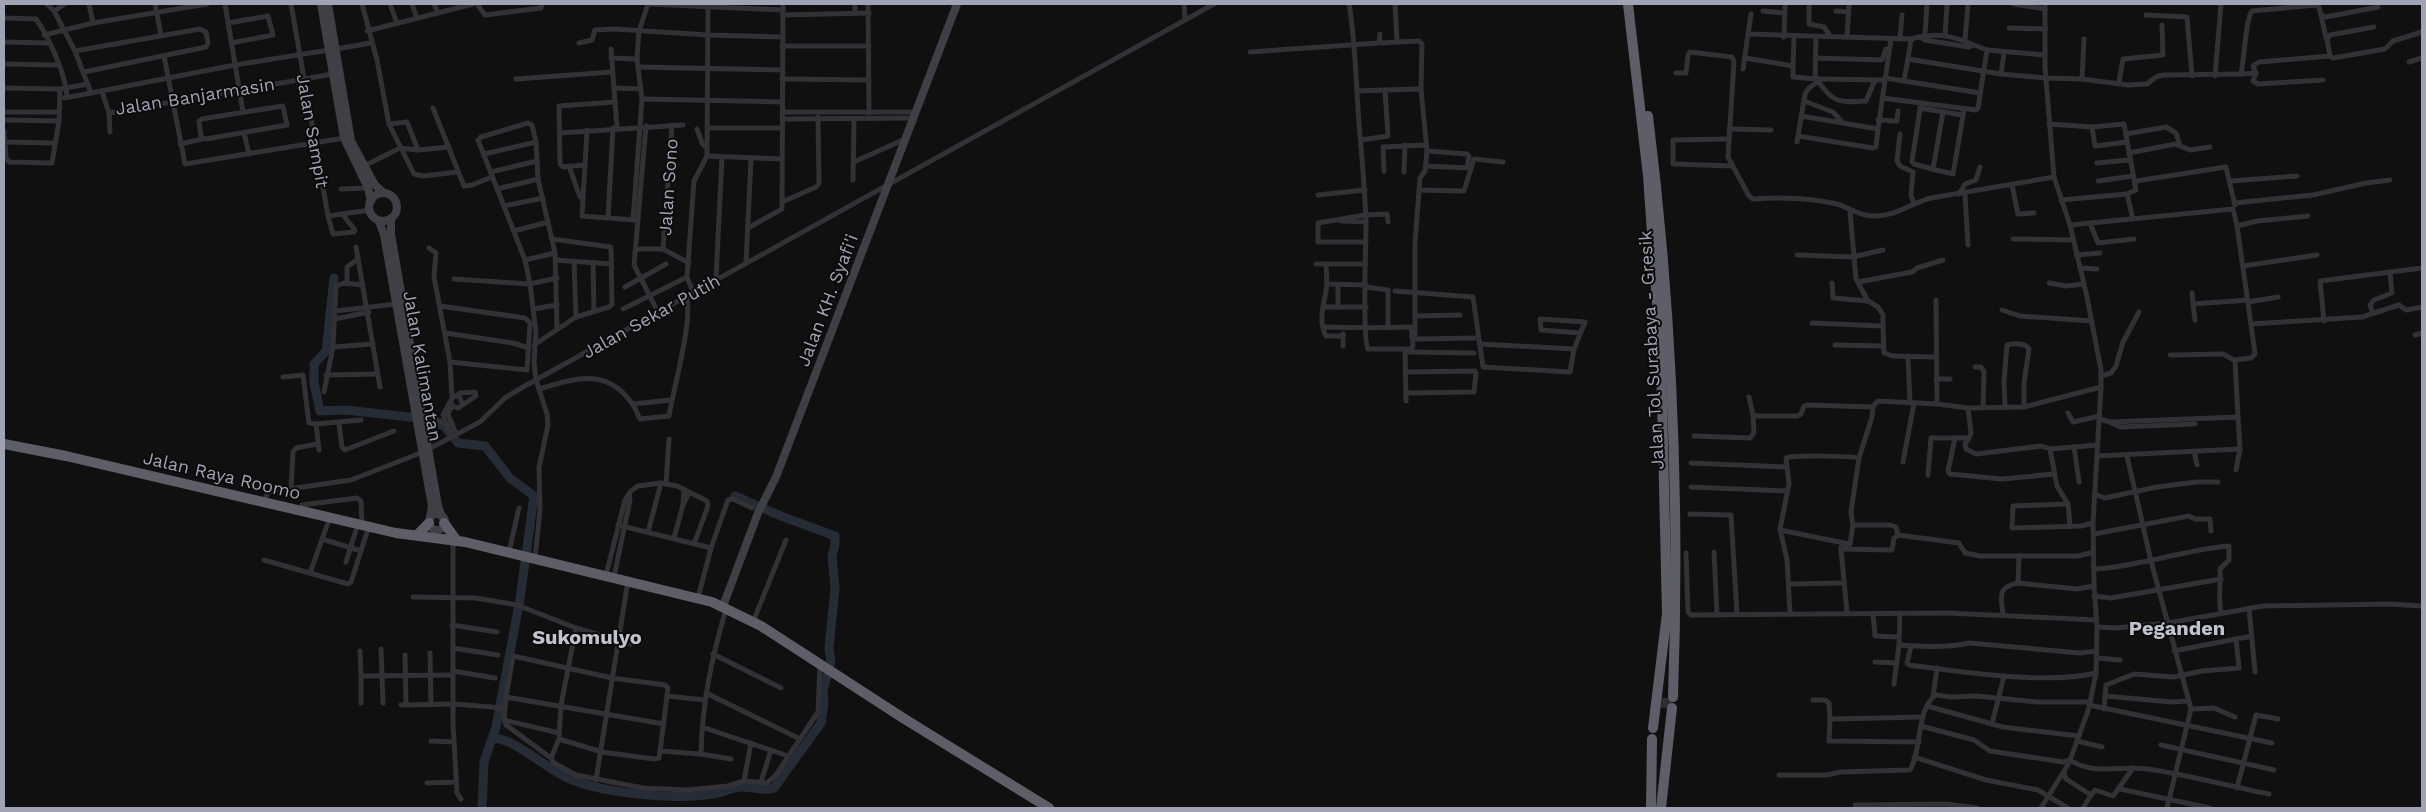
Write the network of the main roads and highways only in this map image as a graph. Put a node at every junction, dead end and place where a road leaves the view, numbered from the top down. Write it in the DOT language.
graph roads {
  1 [pos="321,4"];
  2 [pos="328,4"];
  3 [pos="957,4"];
  4 [pos="1628,4"];
  5 [pos="1633,4"];
  6 [pos="330,34"];
  7 [pos="332,50"];
  8 [pos="342,109"];
  9 [pos="384,194"];
  10 [pos="371,201"];
  11 [pos="391,219"];
  12 [pos="379,220"];
  13 [pos="400,304"];
  14 [pos="4,444"];
  15 [pos="425,451"];
  16 [pos="443,522"];
  17 [pos="433,529"];
  18 [pos="455,540"];
  19 [pos="725,607"];
  20 [pos="1667,613"];
  21 [pos="1653,728"];
  22 [pos="1652,739"];
  23 [pos="1049,808"];
  24 [pos="1651,808"];
  25 [pos="1656,808"];
  26 [pos="1660,808"];
  1 -- 6 [label="main road"];
  2 -- 6 [label="main road"];
  3 -- 19 [label="main road, Jalan KH. Syafi'i"];
  4 -- 20 [label="highway, Jalan Tol Surabaya - Gresik"];
  5 -- 20 [label="highway, Jalan Tol Surabaya - Gresik"];
  6 -- 7 [label="main road"];
  7 -- 8 [label="main road"];
  7 -- 8 [label="main road"];
  8 -- 9 [label="main road"];
  8 -- 10 [label="main road"];
  9 -- 10 [label="main road"];
  9 -- 11 [label="main road"];
  10 -- 12 [label="main road"];
  11 -- 12 [label="main road"];
  11 -- 13 [label="main road, Jalan Kalimantan"];
  12 -- 13 [label="main road, Jalan Kalimantan"];
  13 -- 15 [label="main road, Jalan Kalimantan"];
  14 -- 17 [label="highway, Jalan Raya Roomo"];
  15 -- 16 [label="main road, Jalan Kalimantan"];
  15 -- 17 [label="main road, Jalan Kalimantan"];
  16 -- 17 [label="main road, Jalan Kalimantan"];
  16 -- 17 [label="main road"];
  16 -- 18 [label="highway"];
  17 -- 18 [label="highway"];
  18 -- 19 [label="highway"];
  19 -- 23 [label="highway"];
  20 -- 21 [label="highway, Jalan Tol Surabaya - Gresik"];
  22 -- 24 [label="highway"];
  25 -- 26 [label="highway"];
}
